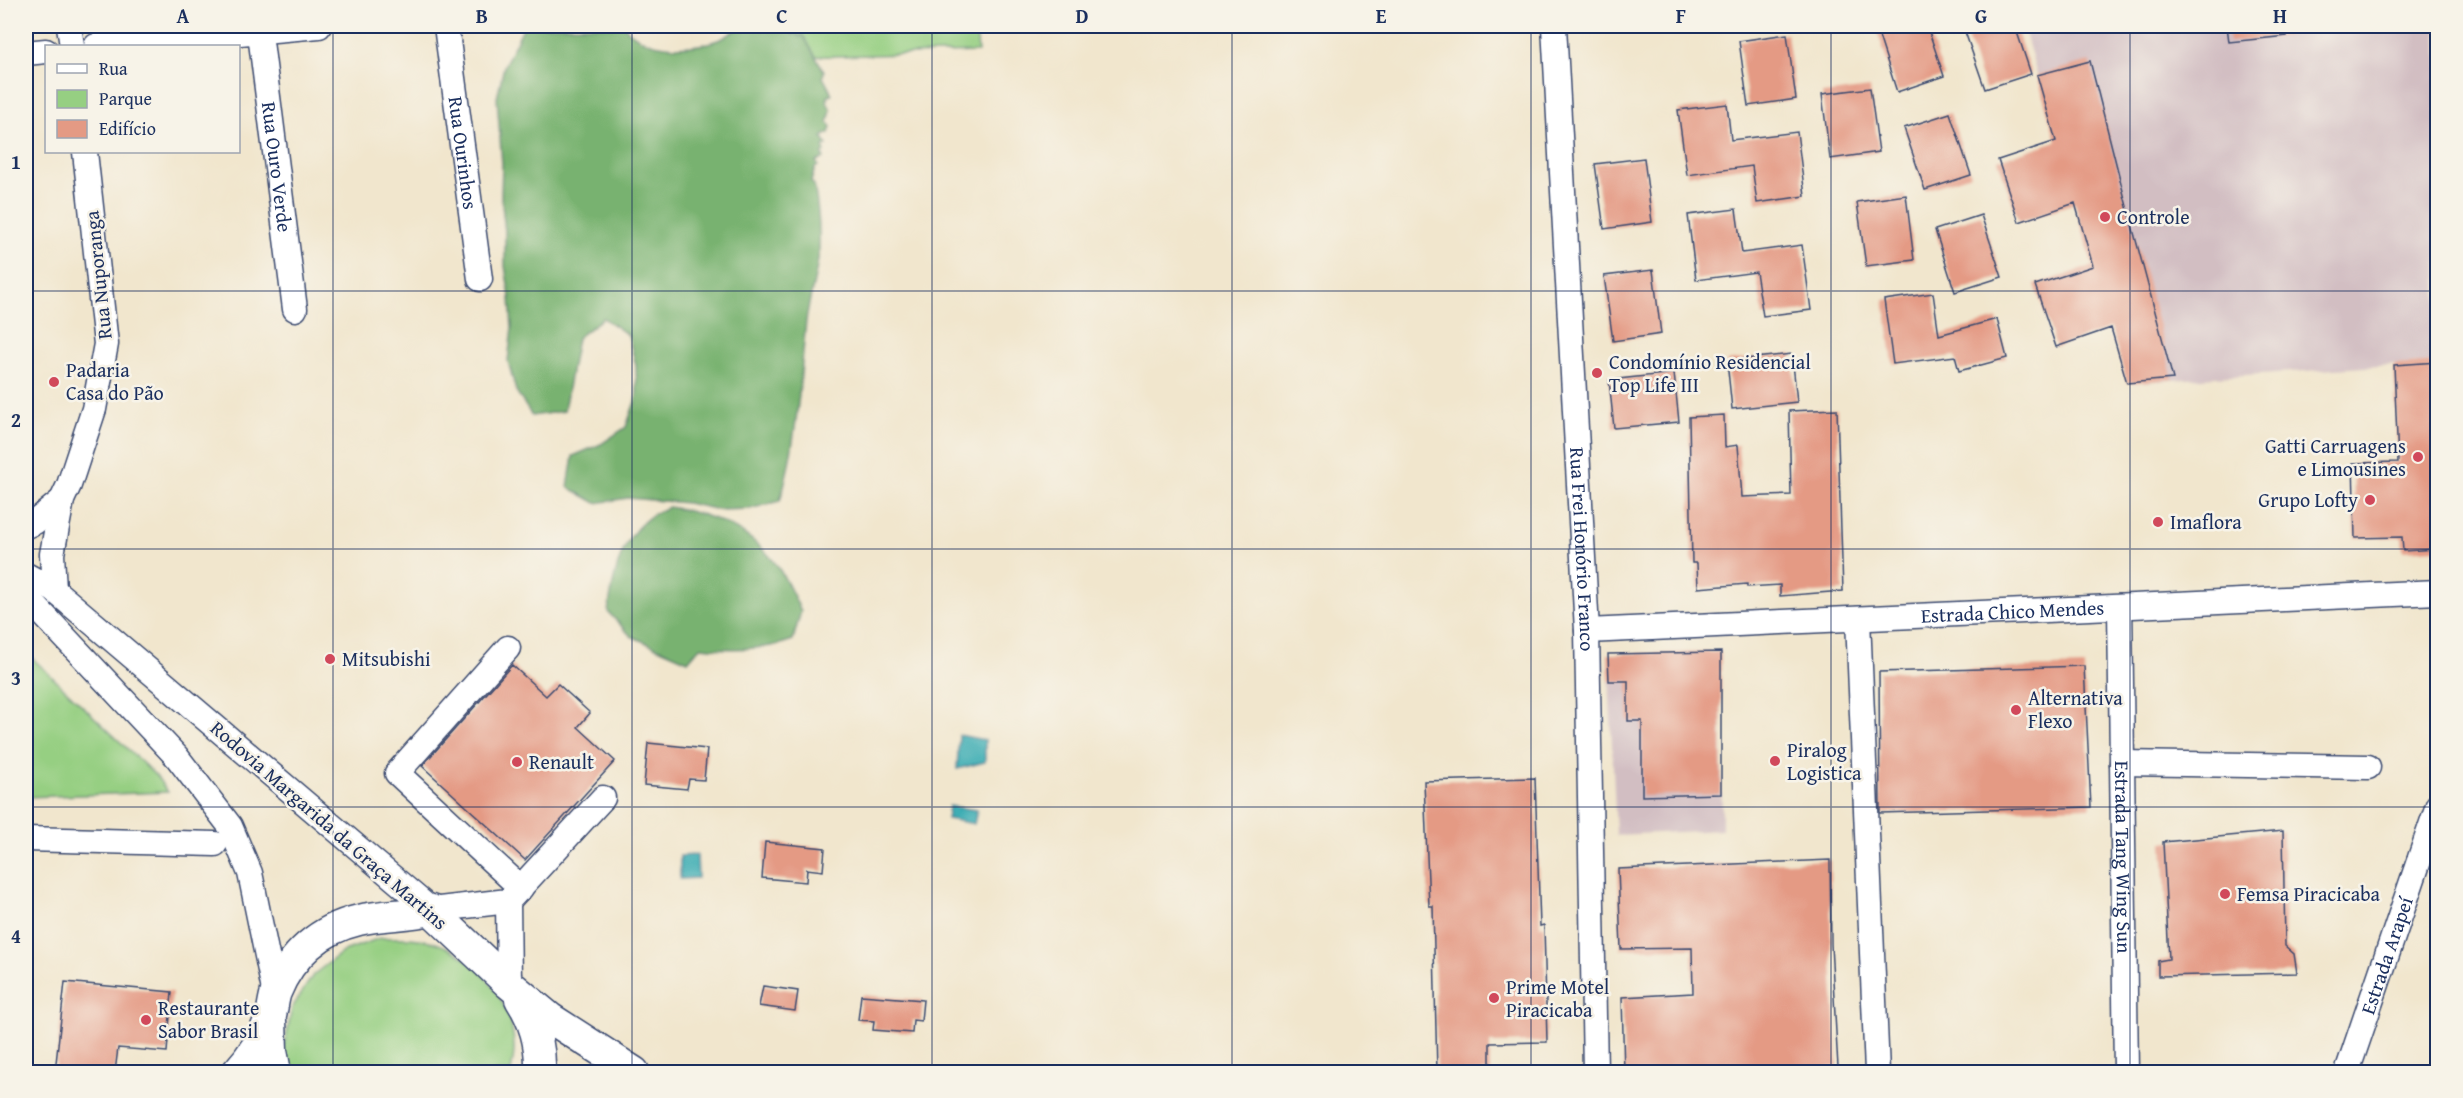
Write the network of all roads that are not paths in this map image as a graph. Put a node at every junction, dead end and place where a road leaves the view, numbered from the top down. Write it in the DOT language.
graph roads {
  1 [pos="69,26"];
  2 [pos="319,26"];
  3 [pos="446,26"];
  4 [pos="1554,26"];
  5 [pos="259,29"];
  6 [pos="72,45"];
  7 [pos="106,45"];
  8 [pos="45,51"];
  9 [pos="26,53"];
  10 [pos="85,153"];
  11 [pos="480,279"];
  12 [pos="295,309"];
  13 [pos="62,500"];
  14 [pos="29,530"];
  15 [pos="26,575"];
  16 [pos="54,590"];
  17 [pos="2438,592"];
  18 [pos="26,596"];
  19 [pos="2120,607"];
  20 [pos="1858,619"];
  21 [pos="1587,631"];
  22 [pos="508,648"];
  23 [pos="2122,763"];
  24 [pos="2368,767"];
  25 [pos="603,798"];
  26 [pos="2438,805"];
  27 [pos="26,840"];
  28 [pos="214,844"];
  29 [pos="514,894"];
  30 [pos="431,910"];
  31 [pos="509,984"];
  32 [pos="273,1006"];
  33 [pos="237,1072"];
  34 [pos="276,1072"];
  35 [pos="540,1072"];
  36 [pos="634,1072"];
  37 [pos="1595,1072"];
  38 [pos="1877,1072"];
  39 [pos="2126,1072"];
  40 [pos="2347,1072"];
  1 -- 6 [label="street"];
  2 -- 5 [label="street"];
  3 -- 11 [label="street, Rua Ourinhos"];
  4 -- 21 [label="street, Rua Frei Honório Franco"];
  5 -- 7 [label="street"];
  5 -- 12 [label="street, Rua Ouro Verde"];
  8 -- 9 [label="street"];
  10 -- 13 [label="street, Rua Nuporanga"];
  13 -- 14 [label="street, Rua Nuporanga"];
  13 -- 16 [label="street, Rua Nuporanga"];
  15 -- 16 [label="street, Rodovia Margarida da Graça Martins"];
  16 -- 30 [label="street, Rodovia Margarida da Graça Martins"];
  17 -- 19 [label="street, Estrada Chico Mendes"];
  18 -- 32 [label="street"];
  19 -- 20 [label="street, Estrada Chico Mendes"];
  19 -- 23 [label="street, Estrada Tang Wing Sun"];
  20 -- 21 [label="street, Estrada Chico Mendes"];
  20 -- 38 [label="street"];
  21 -- 37 [label="street, Rua Frei Honório Franco"];
  22 -- 29 [label="street"];
  23 -- 24 [label="street"];
  23 -- 39 [label="street, Estrada Tang Wing Sun"];
  25 -- 29 [label="street"];
  26 -- 40 [label="street, Estrada Arapeí"];
  27 -- 28 [label="street"];
  29 -- 30 [label="street"];
  29 -- 31 [label="street"];
  30 -- 31 [label="main road, Rodovia Margarida da Graça Martins"];
  30 -- 32 [label="main road"];
  31 -- 35 [label="main road"];
  31 -- 36 [label="main road, Rodovia Margarida da Graça Martins"];
  32 -- 33 [label="main road"];
  32 -- 34 [label="main road"];
}
